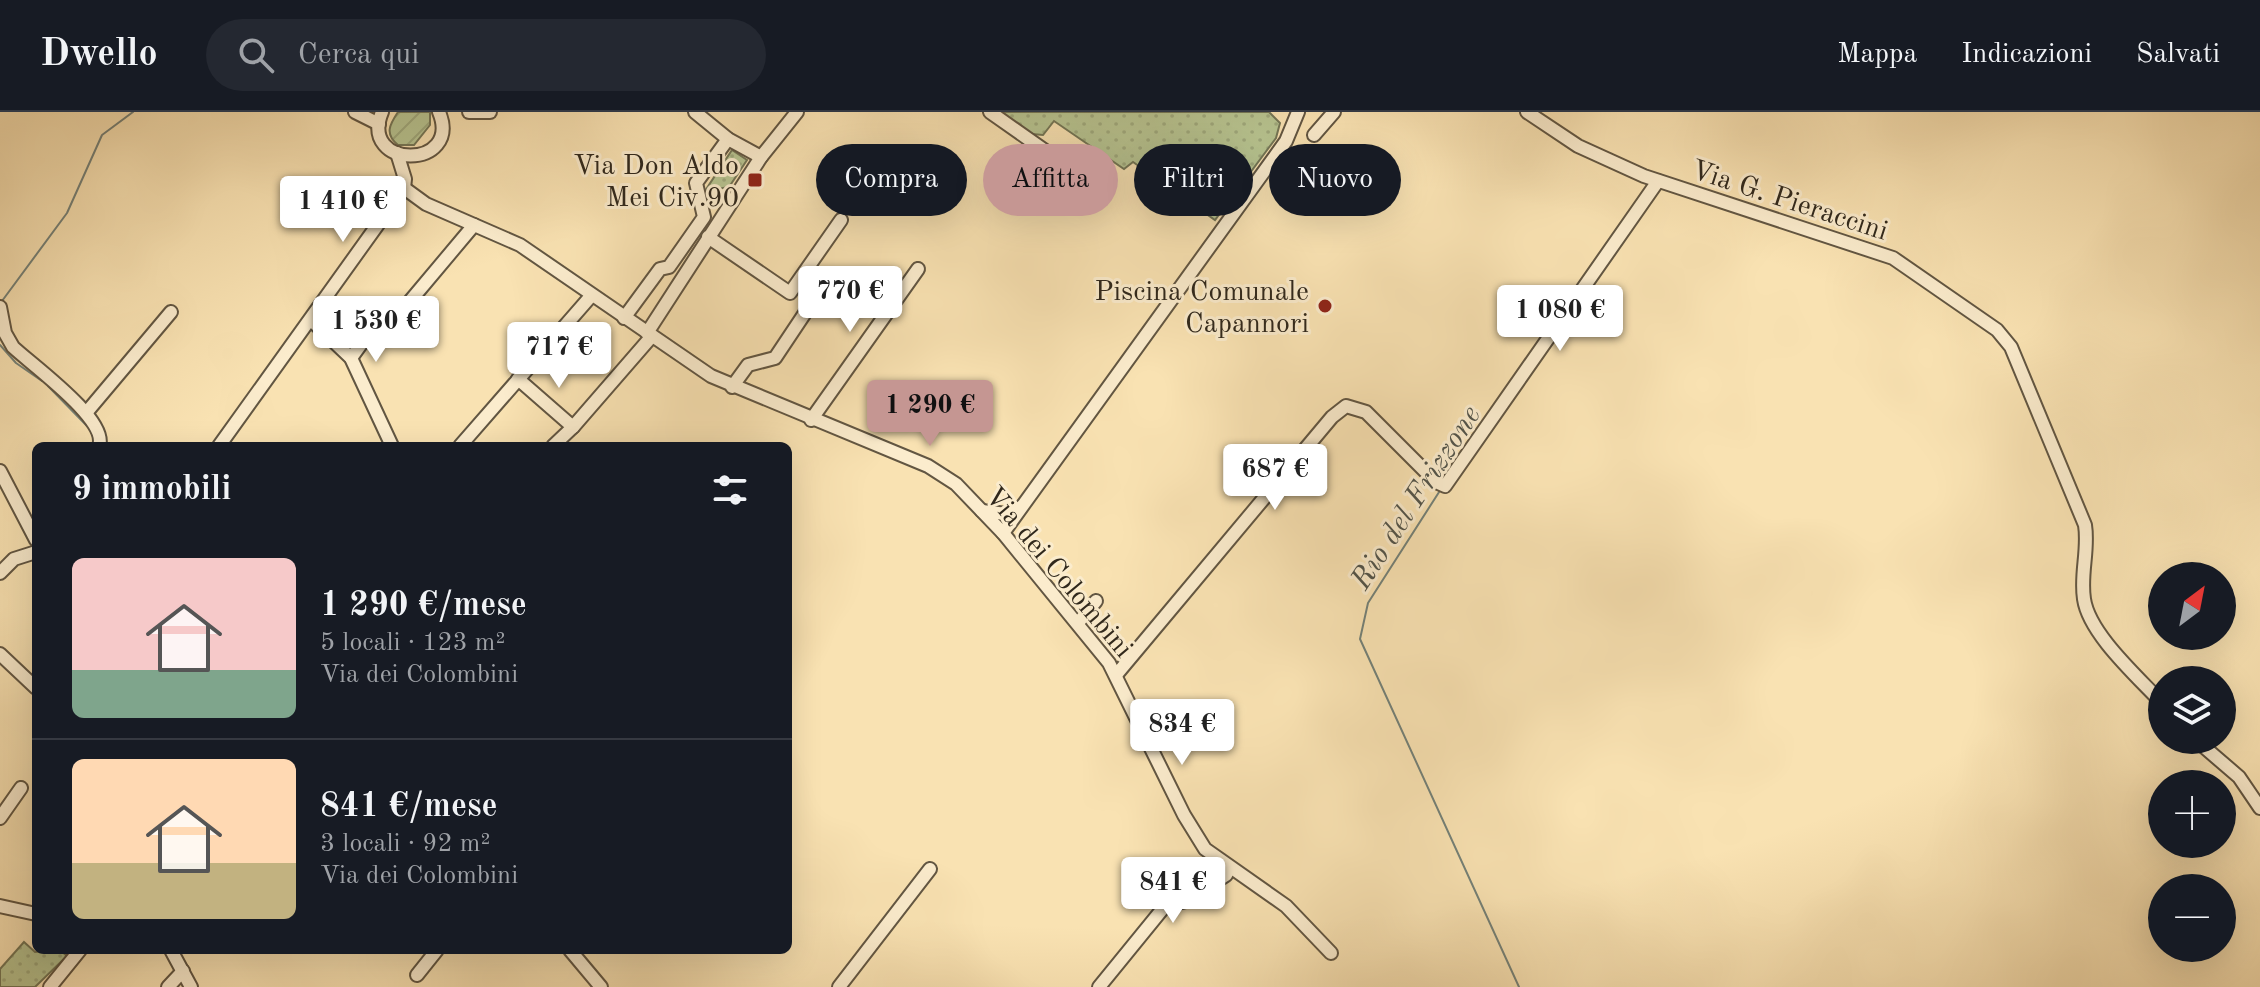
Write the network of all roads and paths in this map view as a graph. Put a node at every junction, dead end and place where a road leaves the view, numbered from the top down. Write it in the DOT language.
graph roads {
  1 [pos="355,112"];
  2 [pos="469,112"];
  3 [pos="490,112"];
  4 [pos="695,112"];
  5 [pos="797,112"];
  6 [pos="990,112"];
  7 [pos="1334,112"];
  8 [pos="1527,112"];
  9 [pos="444,113"];
  10 [pos="1291,116"];
  11 [pos="380,118"];
  12 [pos="1314,135"];
  13 [pos="728,139"];
  14 [pos="1035,144"];
  15 [pos="397,153"];
  16 [pos="424,154"];
  17 [pos="761,157"];
  18 [pos="1658,181"];
  19 [pos="404,184"];
  20 [pos="841,220"];
  21 [pos="474,225"];
  22 [pos="708,237"];
  23 [pos="918,269"];
  24 [pos="591,296"];
  25 [pos="0,307"];
  26 [pos="171,312"];
  27 [pos="805,313"];
  28 [pos="624,318"];
  29 [pos="311,320"];
  30 [pos="650,335"];
  31 [pos="351,358"];
  32 [pos="518,379"];
  33 [pos="732,387"];
  34 [pos="86,413"];
  35 [pos="811,420"];
  36 [pos="573,427"];
  37 [pos="99,442"];
  38 [pos="222,442"];
  39 [pos="390,442"];
  40 [pos="463,442"];
  41 [pos="557,442"];
  42 [pos="0,471"];
  43 [pos="1029,500"];
  44 [pos="982,511"];
  45 [pos="32,529"];
  46 [pos="1003,533"];
  47 [pos="32,553"];
  48 [pos="0,573"];
  49 [pos="1096,601"];
  50 [pos="1078,623"];
  51 [pos="0,654"];
  52 [pos="1116,675"];
  53 [pos="32,684"];
  54 [pos="2148,688"];
  55 [pos="2212,754"];
  56 [pos="21,788"];
  57 [pos="2260,808"];
  58 [pos="0,818"];
  59 [pos="930,869"];
  60 [pos="1229,869"];
  61 [pos="0,906"];
  62 [pos="32,913"];
  63 [pos="1331,953"];
  64 [pos="77,954"];
  65 [pos="173,954"];
  66 [pos="434,954"];
  67 [pos="573,954"];
  68 [pos="183,971"];
  69 [pos="417,975"];
  70 [pos="50,987"];
  71 [pos="168,987"];
  72 [pos="191,987"];
  73 [pos="601,987"];
  74 [pos="839,987"];
  75 [pos="1099,987"];
  1 -- 11 [label="street"];
  2 -- 3 [label="street"];
  4 -- 13 [label="street"];
  5 -- 17 [label="street"];
  6 -- 14 [label="street"];
  7 -- 12 [label="street"];
  8 -- 18 [label="street, Via G. Pieraccini"];
  9 -- 16 [label="street"];
  10 -- 43 [label="street"];
  11 -- 15 [label="street"];
  13 -- 17 [label="street"];
  13 -- 28 [label="street"];
  15 -- 16 [label="street"];
  15 -- 19 [label="street"];
  16 -- 19 [label="street"];
  17 -- 22 [label="street"];
  18 -- 52 [label="street"];
  18 -- 54 [label="street, Via G. Pieraccini"];
  19 -- 21 [label="street, Via dei Colombini"];
  19 -- 29 [label="street"];
  20 -- 22 [label="street"];
  21 -- 24 [label="street, Via dei Colombini"];
  21 -- 31 [label="street"];
  22 -- 30 [label="street"];
  23 -- 35 [label="street"];
  24 -- 28 [label="street, Via dei Colombini"];
  24 -- 32 [label="street"];
  25 -- 34 [label="street"];
  26 -- 34 [label="street"];
  27 -- 33 [label="street"];
  28 -- 30 [label="street, Via dei Colombini"];
  29 -- 31 [label="street"];
  29 -- 38 [label="street"];
  30 -- 33 [label="street, Via dei Colombini"];
  30 -- 36 [label="street"];
  31 -- 39 [label="street"];
  32 -- 36 [label="street"];
  32 -- 40 [label="street"];
  33 -- 35 [label="street, Via dei Colombini"];
  34 -- 37 [label="street"];
  35 -- 44 [label="street, Via dei Colombini"];
  36 -- 41 [label="street"];
  42 -- 45 [label="street"];
  43 -- 44 [label="street"];
  43 -- 46 [label="street"];
  44 -- 46 [label="street, Via dei Colombini"];
  46 -- 50 [label="street, Via dei Colombini"];
  47 -- 48 [label="street"];
  49 -- 50 [label="street"];
  50 -- 52 [label="street, Via dei Colombini"];
  51 -- 53 [label="street"];
  52 -- 60 [label="street, Via dei Colombini"];
  55 -- 57 [label="street"];
  56 -- 58 [label="street"];
  59 -- 74 [label="street"];
  60 -- 63 [label="street, Via dei Colombini"];
  60 -- 75 [label="street"];
  61 -- 62 [label="street"];
  64 -- 70 [label="street"];
  65 -- 68 [label="street"];
  66 -- 69 [label="street"];
  67 -- 73 [label="street"];
  68 -- 71 [label="street"];
  68 -- 72 [label="street"];
}
